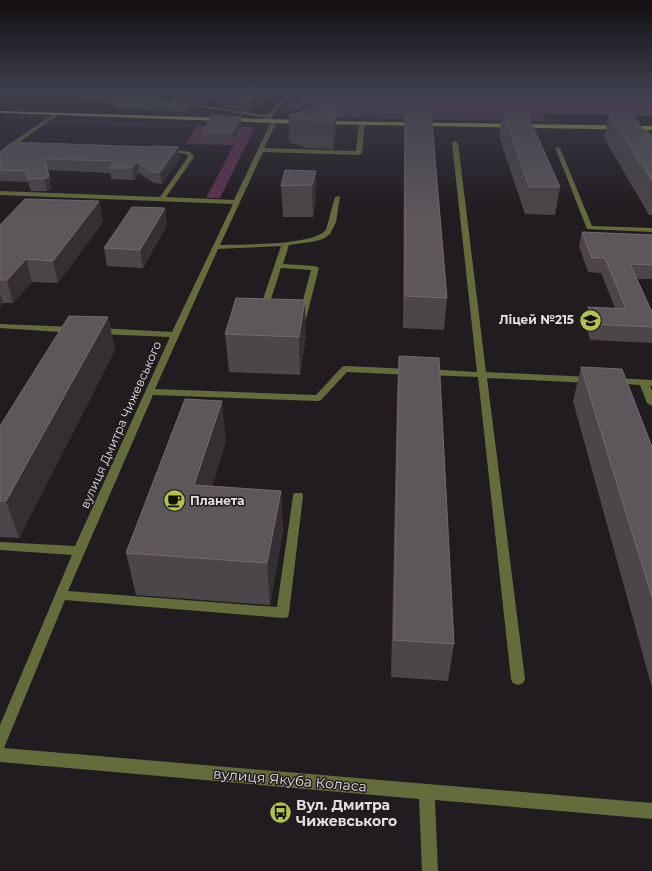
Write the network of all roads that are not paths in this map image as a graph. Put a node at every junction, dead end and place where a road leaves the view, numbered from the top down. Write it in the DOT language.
graph roads {
  1 [pos="31,132"];
  2 [pos="267,132"];
  3 [pos="361,132"];
  4 [pos="646,132"];
  5 [pos="652,140"];
  6 [pos="24,143"];
  7 [pos="455,143"];
  8 [pos="557,148"];
  9 [pos="158,150"];
  10 [pos="261,150"];
  11 [pos="0,193"];
  12 [pos="338,197"];
  13 [pos="161,200"];
  14 [pos="236,202"];
  15 [pos="652,230"];
  16 [pos="286,243"];
  17 [pos="216,247"];
  18 [pos="278,266"];
  19 [pos="268,316"];
  20 [pos="295,318"];
  21 [pos="0,326"];
  22 [pos="174,335"];
  23 [pos="482,375"];
  24 [pos="648,383"];
  25 [pos="150,392"];
  26 [pos="652,403"];
  27 [pos="298,496"];
  28 [pos="0,546"];
  29 [pos="80,551"];
  30 [pos="60,595"];
  31 [pos="518,679"];
  32 [pos="0,743"];
  33 [pos="0,755"];
  34 [pos="428,792"];
  35 [pos="652,811"];
  36 [pos="430,871"];
  1 -- 6 [label="street"];
  2 -- 10 [label="street, вулиця Дмитра Чижевського"];
  3 -- 10 [label="street"];
  4 -- 5 [label="street"];
  7 -- 23 [label="street"];
  8 -- 15 [label="street"];
  9 -- 13 [label="street"];
  10 -- 14 [label="street, вулиця Дмитра Чижевського"];
  11 -- 13 [label="street"];
  12 -- 16 [label="street"];
  13 -- 14 [label="street"];
  14 -- 17 [label="street, вулиця Дмитра Чижевського"];
  16 -- 17 [label="street"];
  16 -- 18 [label="street"];
  17 -- 22 [label="street, вулиця Дмитра Чижевського"];
  18 -- 19 [label="street"];
  18 -- 20 [label="street"];
  21 -- 22 [label="street"];
  22 -- 25 [label="street, вулиця Дмитра Чижевського"];
  23 -- 24 [label="street"];
  23 -- 25 [label="street"];
  23 -- 31 [label="street"];
  24 -- 26 [label="street"];
  25 -- 29 [label="street, вулиця Дмитра Чижевського"];
  27 -- 30 [label="street"];
  28 -- 29 [label="street"];
  29 -- 30 [label="street, вулиця Дмитра Чижевського"];
  30 -- 32 [label="street, вулиця Дмитра Чижевського"];
  33 -- 34 [label="street, вулиця Якуба Коласа"];
  34 -- 35 [label="street, вулиця Якуба Коласа"];
  34 -- 36 [label="street"];
}
